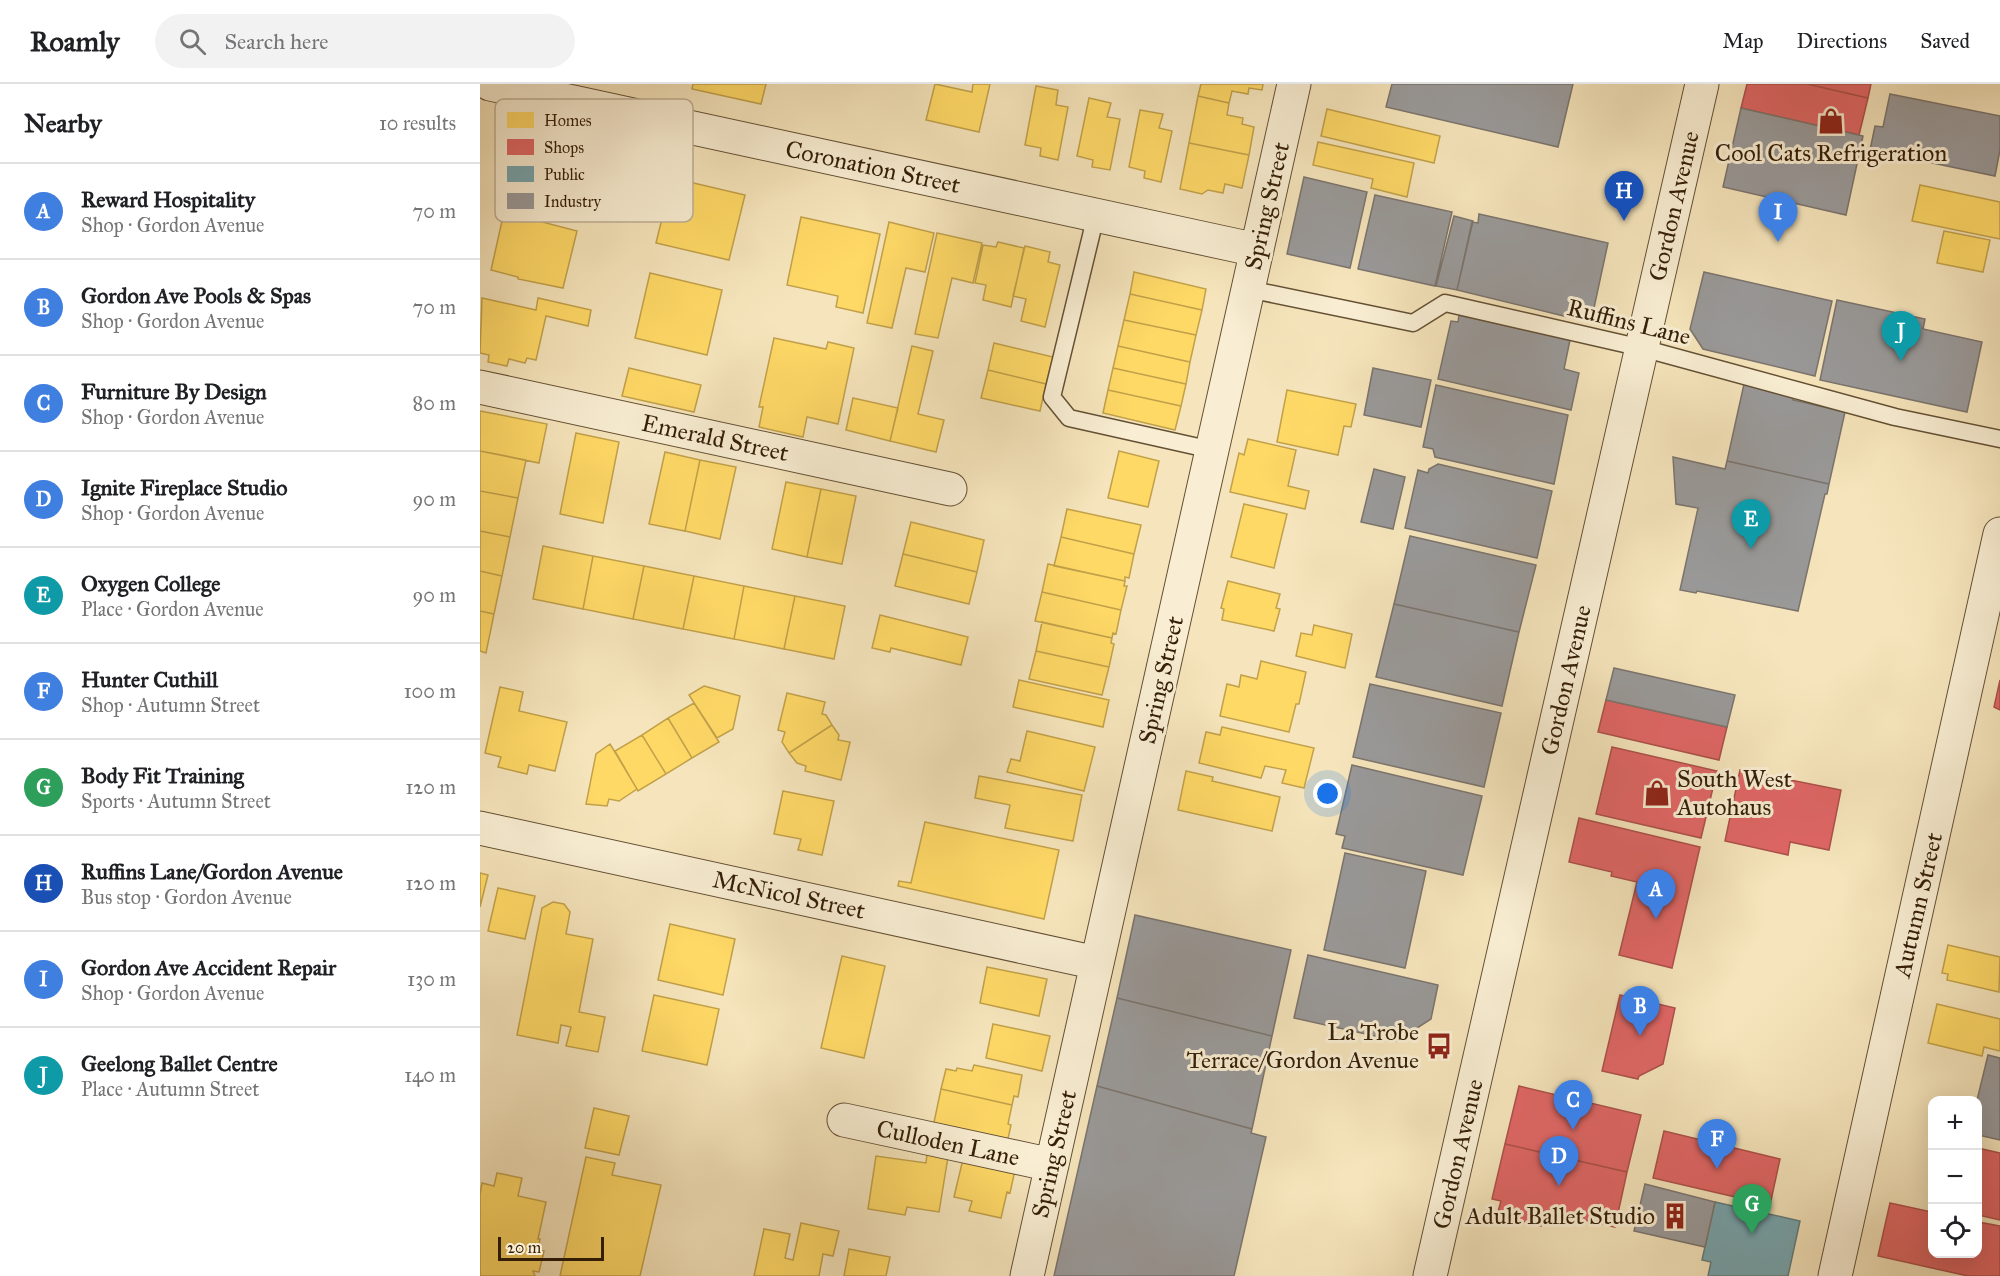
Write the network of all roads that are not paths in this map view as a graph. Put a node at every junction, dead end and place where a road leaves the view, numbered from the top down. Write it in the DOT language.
graph roads {
  1 [pos="490,84"];
  2 [pos="1294,84"];
  3 [pos="1702,84"];
  4 [pos="559,99"];
  5 [pos="693,128"];
  6 [pos="1096,215"];
  7 [pos="1257,250"];
  8 [pos="1248,289"];
  9 [pos="1642,348"];
  10 [pos="480,387"];
  11 [pos="2000,439"];
  12 [pos="1212,450"];
  13 [pos="950,489"];
  14 [pos="2000,534"];
  15 [pos="480,828"];
  16 [pos="1097,963"];
  17 [pos="844,1120"];
  18 [pos="1052,1165"];
  19 [pos="1027,1276"];
  20 [pos="1430,1276"];
  21 [pos="1835,1276"];
  1 -- 4 [label="street, Coronation Street"];
  2 -- 7 [label="street, Spring Street"];
  3 -- 9 [label="street, Gordon Avenue"];
  5 -- 6 [label="street, Coronation Street"];
  6 -- 7 [label="street, Coronation Street"];
  6 -- 12 [label="lane"];
  7 -- 8 [label="street, Spring Street"];
  8 -- 9 [label="lane, Ruffins Lane"];
  8 -- 12 [label="street, Spring Street"];
  9 -- 11 [label="lane, Ruffins Lane"];
  9 -- 20 [label="street, Gordon Avenue"];
  10 -- 13 [label="street, Emerald Street"];
  12 -- 16 [label="street, Spring Street"];
  14 -- 21 [label="street, Autumn Street"];
  15 -- 16 [label="street, McNicol Street"];
  16 -- 18 [label="street, Spring Street"];
  17 -- 18 [label="street, Culloden Lane"];
  18 -- 19 [label="street, Spring Street"];
}
